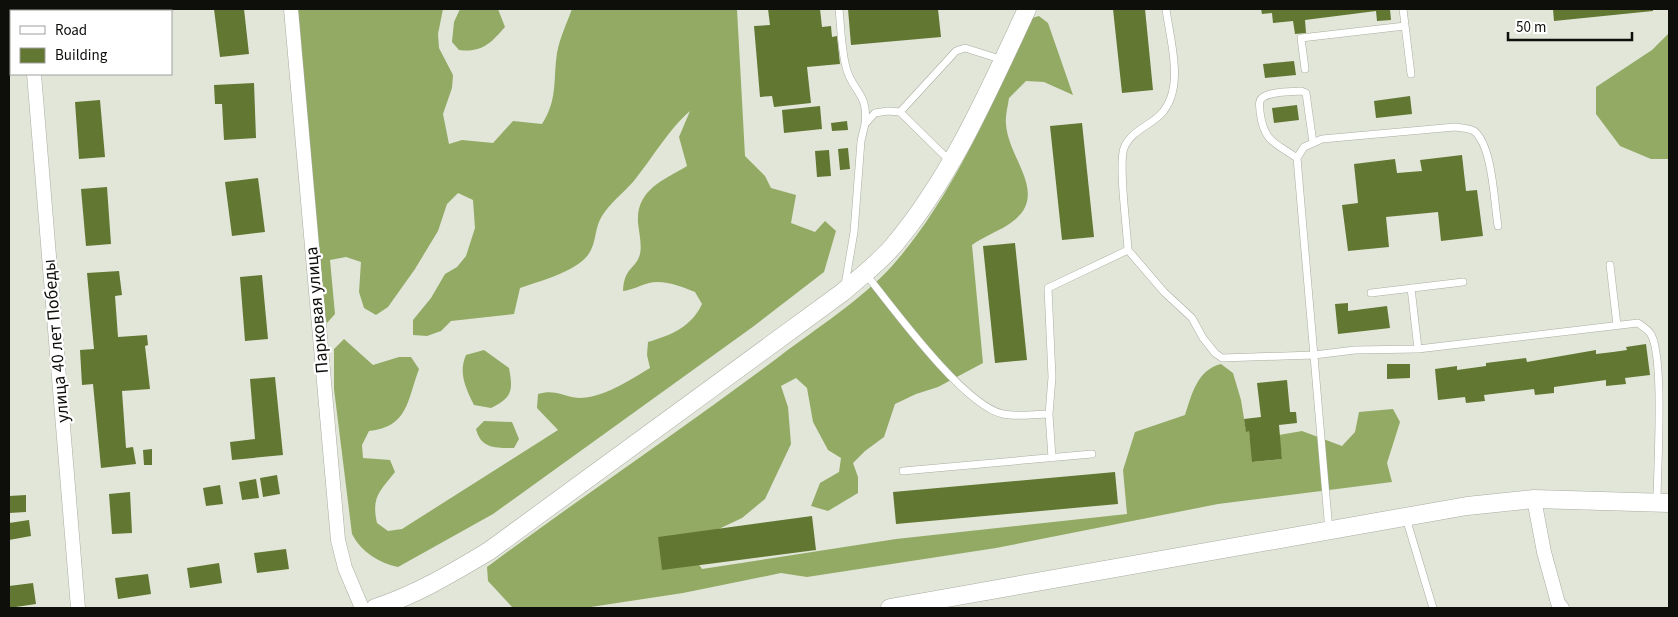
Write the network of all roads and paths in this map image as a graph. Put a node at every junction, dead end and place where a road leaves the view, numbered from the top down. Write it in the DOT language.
graph roads {
  1 [pos="291,9"];
  2 [pos="839,9"];
  3 [pos="1027,9"];
  4 [pos="1166,9"];
  5 [pos="1403,9"];
  6 [pos="1405,26"];
  7 [pos="1003,60"];
  8 [pos="1305,69"];
  9 [pos="1411,74"];
  10 [pos="34,75"];
  11 [pos="900,112"];
  12 [pos="865,124"];
  13 [pos="1313,143"];
  14 [pos="1297,158"];
  15 [pos="951,162"];
  16 [pos="1498,226"];
  17 [pos="1128,250"];
  18 [pos="1610,264"];
  19 [pos="865,273"];
  20 [pos="1463,282"];
  21 [pos="1411,288"];
  22 [pos="843,292"];
  23 [pos="1371,293"];
  24 [pos="1617,325"];
  25 [pos="1418,349"];
  26 [pos="1314,356"];
  27 [pos="1049,414"];
  28 [pos="1092,454"];
  29 [pos="1052,458"];
  30 [pos="904,471"];
  31 [pos="1534,499"];
  32 [pos="1663,502"];
  33 [pos="1406,517"];
  34 [pos="1329,531"];
  35 [pos="78,608"];
  36 [pos="362,608"];
  37 [pos="375,608"];
  38 [pos="890,608"];
  39 [pos="1433,608"];
  40 [pos="1562,608"];
  1 -- 36 [label="street, Парковая улица"];
  2 -- 12 [label="lane"];
  3 -- 7 [label="street"];
  4 -- 17 [label="lane"];
  5 -- 6 [label="lane"];
  6 -- 8 [label="lane"];
  6 -- 9 [label="lane"];
  7 -- 11 [label="lane"];
  7 -- 15 [label="street"];
  10 -- 35 [label="street, улица 40 лет Победы"];
  11 -- 12 [label="lane"];
  11 -- 15 [label="lane"];
  12 -- 22 [label="lane"];
  13 -- 14 [label="lane"];
  13 -- 14 [label="lane"];
  13 -- 16 [label="lane"];
  14 -- 26 [label="lane"];
  15 -- 19 [label="street"];
  17 -- 26 [label="lane"];
  17 -- 27 [label="lane"];
  18 -- 24 [label="lane"];
  19 -- 22 [label="street"];
  19 -- 27 [label="lane"];
  20 -- 21 [label="lane"];
  21 -- 23 [label="lane"];
  21 -- 25 [label="lane"];
  22 -- 37 [label="street"];
  24 -- 25 [label="lane"];
  24 -- 32 [label="lane"];
  25 -- 26 [label="lane"];
  26 -- 34 [label="lane"];
  27 -- 29 [label="lane"];
  28 -- 29 [label="lane"];
  29 -- 30 [label="lane"];
  31 -- 32 [label="street"];
  31 -- 33 [label="street"];
  31 -- 40 [label="street"];
  33 -- 34 [label="street"];
  33 -- 39 [label="lane"];
  34 -- 38 [label="street"];
}
